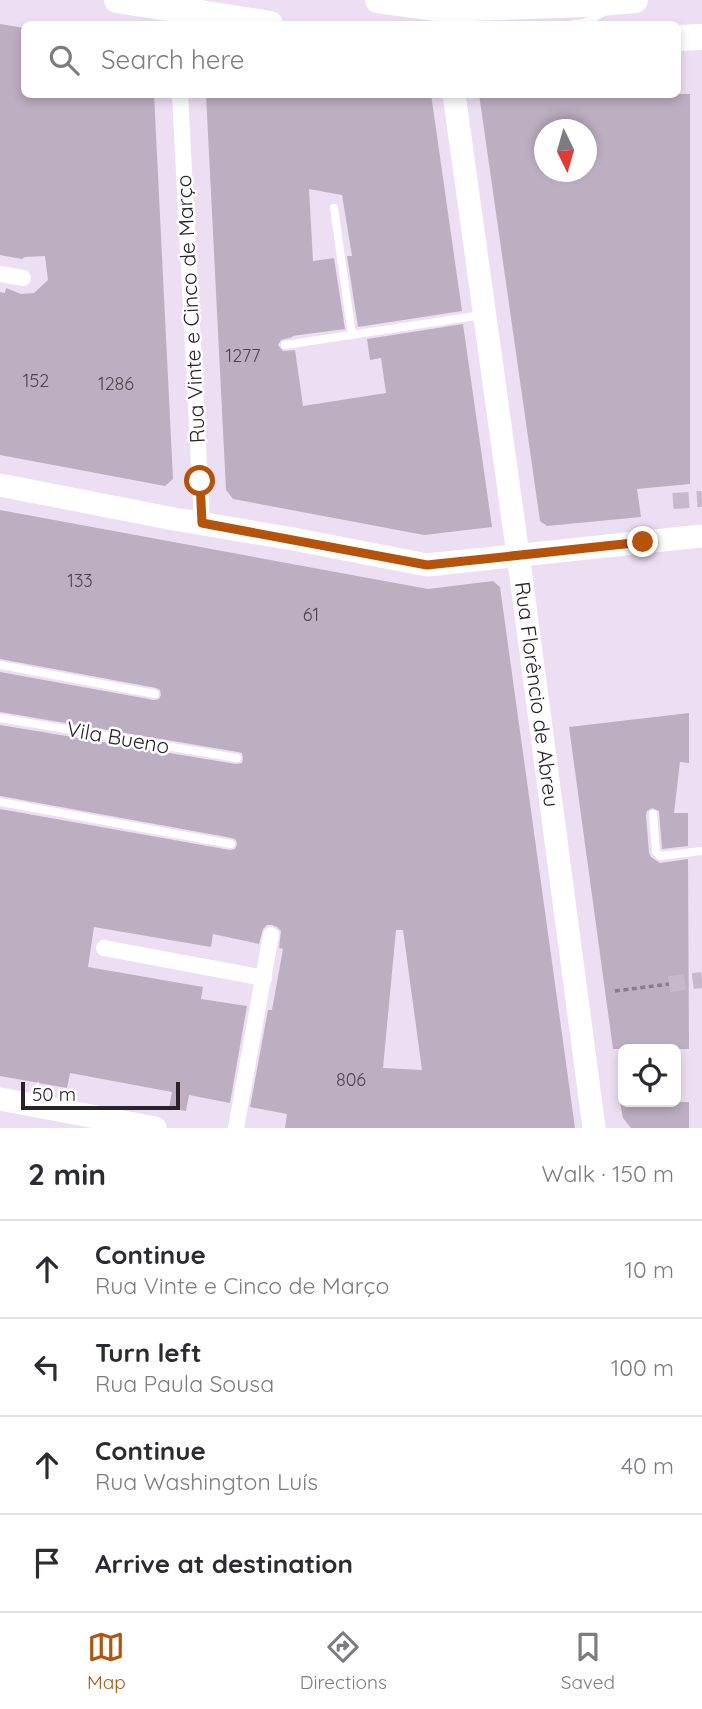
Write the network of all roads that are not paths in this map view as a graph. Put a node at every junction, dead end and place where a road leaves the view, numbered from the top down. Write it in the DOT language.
graph roads {
  1 [pos="117,0"];
  2 [pos="379,0"];
  3 [pos="635,0"];
  4 [pos="624,1"];
  5 [pos="443,5"];
  6 [pos="582,10"];
  7 [pos="176,11"];
  8 [pos="248,21"];
  9 [pos="702,37"];
  10 [pos="681,38"];
  11 [pos="180,98"];
  12 [pos="455,98"];
  13 [pos="334,208"];
  14 [pos="0,274"];
  15 [pos="23,278"];
  16 [pos="485,315"];
  17 [pos="352,335"];
  18 [pos="285,345"];
  19 [pos="0,485"];
  20 [pos="202,523"];
  21 [pos="702,536"];
  22 [pos="518,556"];
  23 [pos="0,665"];
  24 [pos="155,694"];
  25 [pos="0,718"];
  26 [pos="237,758"];
  27 [pos="0,802"];
  28 [pos="653,814"];
  29 [pos="231,844"];
  30 [pos="702,851"];
  31 [pos="271,935"];
  32 [pos="104,948"];
  33 [pos="264,978"];
  34 [pos="0,1099"];
  35 [pos="155,1128"];
  36 [pos="236,1128"];
  37 [pos="594,1128"];
  1 -- 7 [label="main road"];
  2 -- 5 [label="main road"];
  3 -- 4 [label="main road"];
  4 -- 6 [label="main road"];
  5 -- 6 [label="main road"];
  7 -- 8 [label="main road"];
  9 -- 10 [label="main road"];
  11 -- 20 [label="street, Rua Vinte e Cinco de Março"];
  12 -- 16 [label="street, Rua Florêncio de Abreu"];
  13 -- 17 [label="lane"];
  14 -- 15 [label="street"];
  16 -- 17 [label="lane"];
  16 -- 22 [label="street, Rua Florêncio de Abreu"];
  17 -- 18 [label="lane"];
  19 -- 20 [label="street"];
  20 -- 22 [label="street"];
  21 -- 22 [label="street"];
  22 -- 37 [label="street, Rua Florêncio de Abreu"];
  23 -- 24 [label="lane"];
  25 -- 26 [label="lane, Vila Bueno"];
  27 -- 29 [label="lane"];
  28 -- 30 [label="lane"];
  31 -- 33 [label="street"];
  32 -- 33 [label="street"];
  33 -- 36 [label="street"];
  34 -- 35 [label="street"];
}
